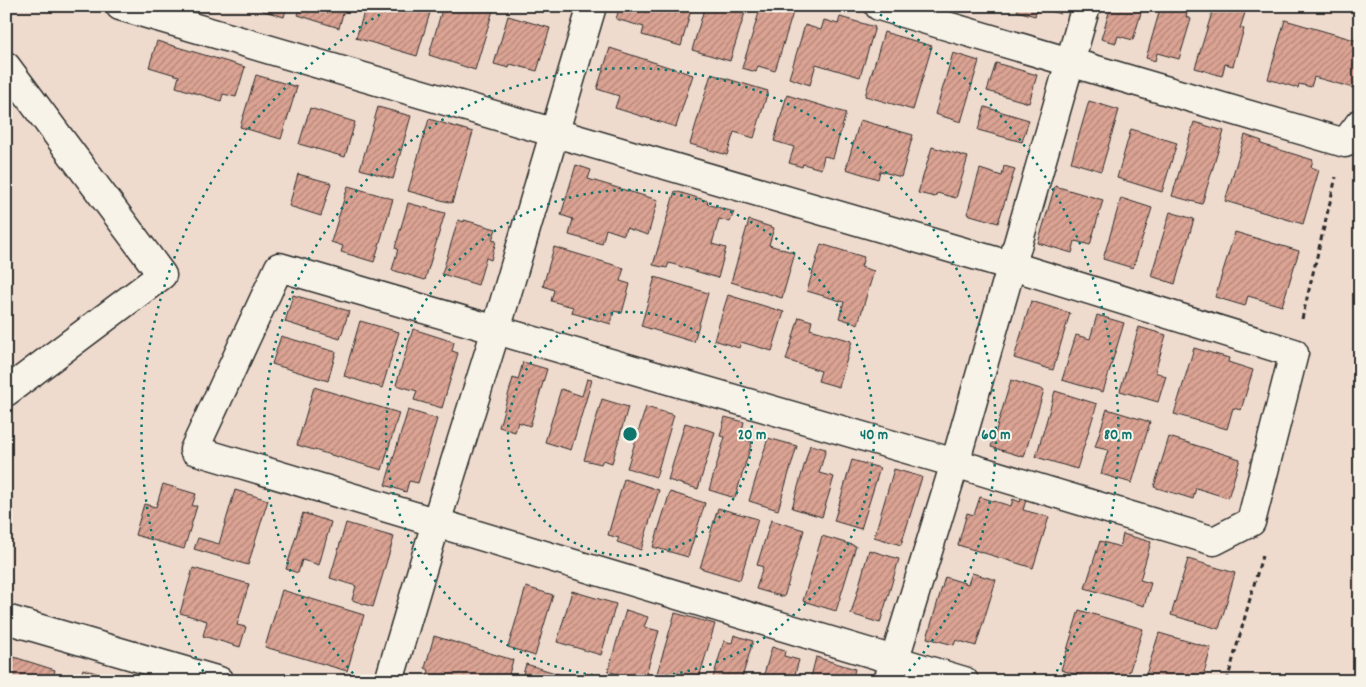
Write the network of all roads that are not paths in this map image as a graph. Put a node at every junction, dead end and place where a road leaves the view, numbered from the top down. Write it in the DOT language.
graph roads {
  1 [pos="120,6"];
  2 [pos="592,6"];
  3 [pos="879,6"];
  4 [pos="1086,6"];
  5 [pos="1070,62"];
  6 [pos="6,66"];
  7 [pos="554,133"];
  8 [pos="1352,133"];
  9 [pos="1012,266"];
  10 [pos="496,330"];
  11 [pos="6,392"];
  12 [pos="955,463"];
  13 [pos="436,523"];
  14 [pos="6,619"];
  15 [pos="891,670"];
  16 [pos="219,681"];
  17 [pos="389,681"];
  18 [pos="964,681"];
  1 -- 7 [label="street"];
  2 -- 7 [label="street"];
  3 -- 5 [label="street"];
  4 -- 5 [label="street"];
  5 -- 8 [label="street"];
  5 -- 9 [label="street"];
  6 -- 11 [label="street"];
  7 -- 9 [label="street"];
  7 -- 10 [label="street"];
  9 -- 12 [label="street"];
  9 -- 12 [label="street"];
  10 -- 12 [label="street"];
  10 -- 13 [label="street"];
  10 -- 13 [label="street"];
  12 -- 15 [label="street"];
  13 -- 15 [label="street"];
  13 -- 17 [label="street"];
  14 -- 16 [label="street"];
  15 -- 18 [label="street"];
}
